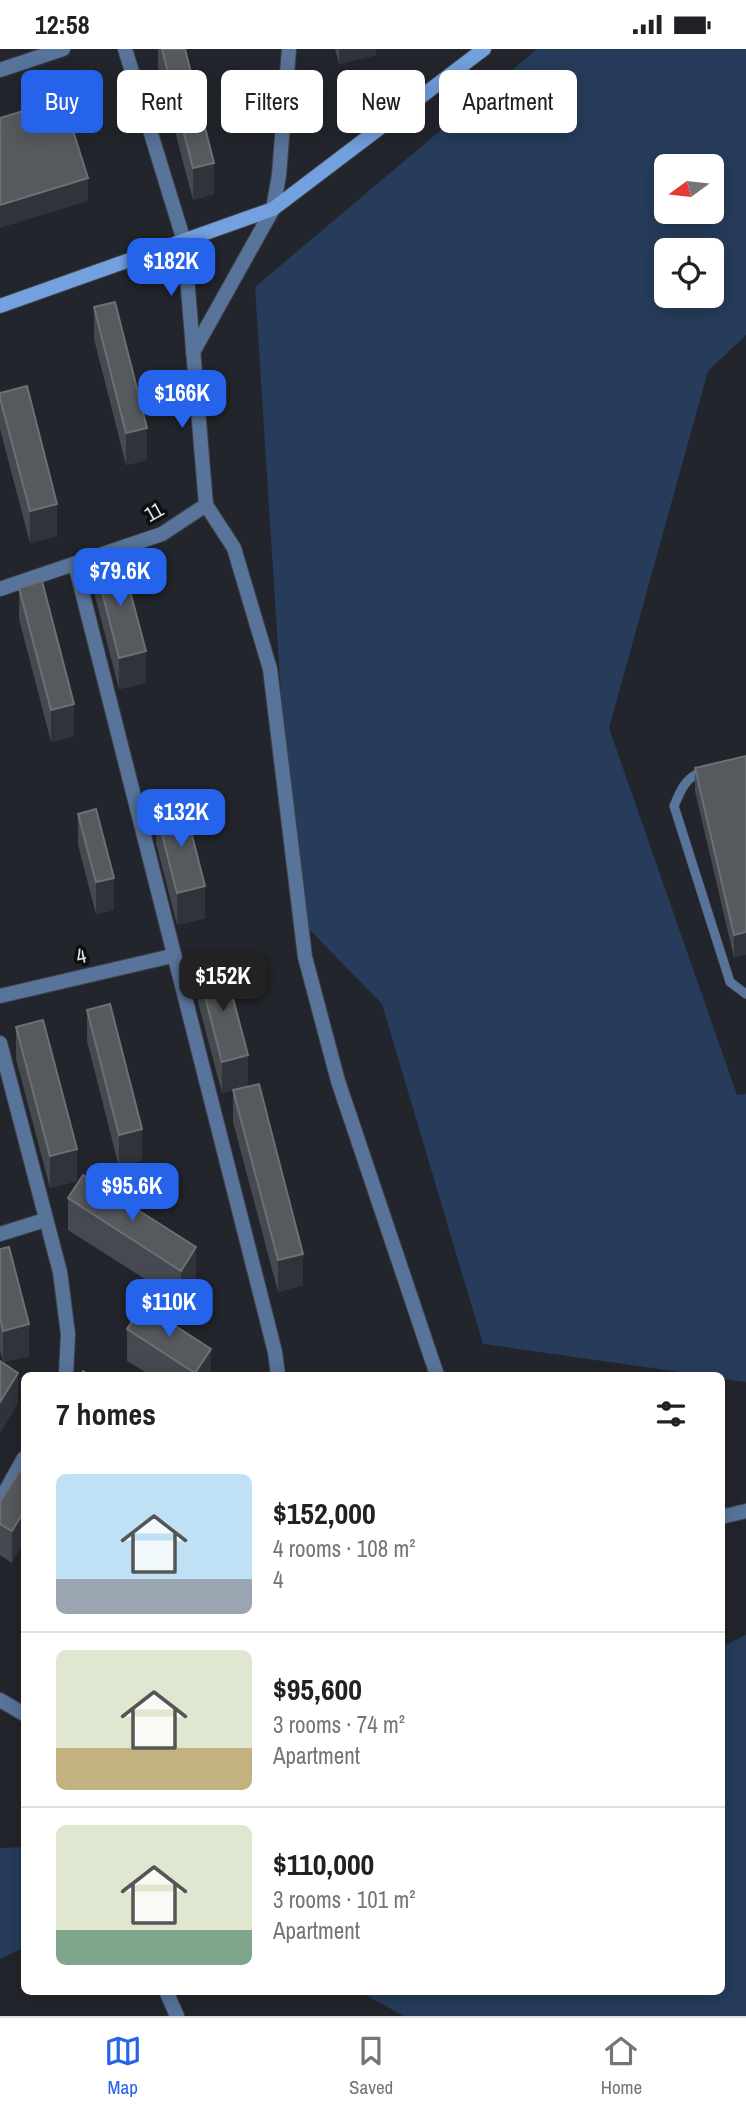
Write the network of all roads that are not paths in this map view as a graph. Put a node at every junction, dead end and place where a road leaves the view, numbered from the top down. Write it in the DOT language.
graph roads {
  1 [pos="63,49"];
  2 [pos="125,49"];
  3 [pos="289,49"];
  4 [pos="484,49"];
  5 [pos="0,69"];
  6 [pos="274,209"];
  7 [pos="184,241"];
  8 [pos="0,306"];
  9 [pos="194,352"];
  10 [pos="206,505"];
  11 [pos="75,564"];
  12 [pos="0,589"];
  13 [pos="721,767"];
  14 [pos="172,956"];
  15 [pos="746,994"];
  16 [pos="0,996"];
  17 [pos="0,1043"];
  18 [pos="45,1220"];
  19 [pos="0,1234"];
  20 [pos="66,1372"];
  21 [pos="278,1372"];
  22 [pos="436,1372"];
  23 [pos="21,1463"];
  24 [pos="0,1501"];
  25 [pos="746,1511"];
  26 [pos="725,1516"];
  27 [pos="0,1700"];
  28 [pos="21,1712"];
  29 [pos="168,1995"];
  30 [pos="177,2016"];
  1 -- 5 [label="street"];
  2 -- 7 [label="street"];
  3 -- 6 [label="street"];
  4 -- 6 [label="main road"];
  6 -- 7 [label="main road"];
  6 -- 9 [label="street"];
  7 -- 8 [label="main road"];
  7 -- 9 [label="street"];
  9 -- 10 [label="street"];
  10 -- 11 [label="street, 11"];
  10 -- 22 [label="street"];
  11 -- 12 [label="street, 11"];
  11 -- 14 [label="street"];
  13 -- 15 [label="lane"];
  14 -- 16 [label="street, 4"];
  14 -- 21 [label="street"];
  17 -- 18 [label="street"];
  18 -- 19 [label="street"];
  18 -- 20 [label="street"];
  23 -- 24 [label="street"];
  25 -- 26 [label="street"];
  27 -- 28 [label="street"];
  29 -- 30 [label="street"];
}
